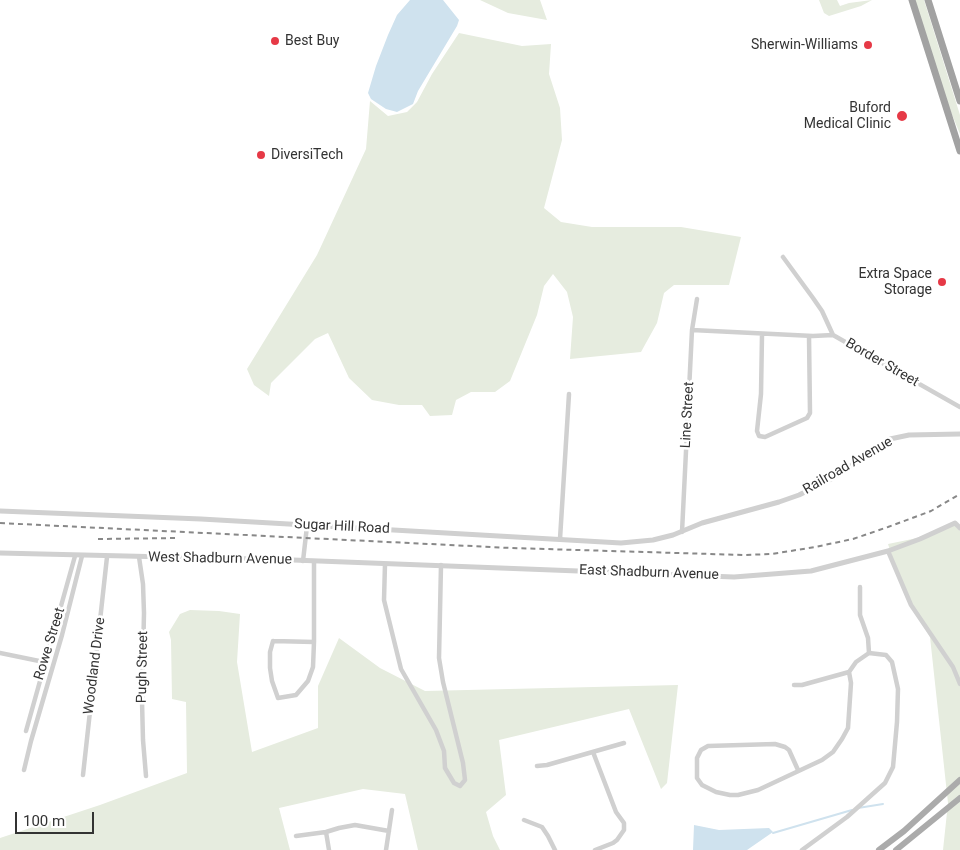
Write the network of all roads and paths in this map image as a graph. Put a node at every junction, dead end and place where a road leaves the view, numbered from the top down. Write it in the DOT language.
graph roads {
  1 [pos="912,0"];
  2 [pos="928,0"];
  3 [pos="960,101"];
  4 [pos="960,151"];
  5 [pos="782,257"];
  6 [pos="697,299"];
  7 [pos="692,330"];
  8 [pos="762,335"];
  9 [pos="833,335"];
  10 [pos="809,336"];
  11 [pos="569,394"];
  12 [pos="960,408"];
  13 [pos="960,434"];
  14 [pos="0,511"];
  15 [pos="957,522"];
  16 [pos="307,526"];
  17 [pos="960,528"];
  18 [pos="682,532"];
  19 [pos="560,539"];
  20 [pos="888,551"];
  21 [pos="0,553"];
  22 [pos="75,556"];
  23 [pos="82,556"];
  24 [pos="108,557"];
  25 [pos="138,557"];
  26 [pos="303,561"];
  27 [pos="314,562"];
  28 [pos="385,564"];
  29 [pos="441,566"];
  30 [pos="860,587"];
  31 [pos="314,642"];
  32 [pos="0,653"];
  33 [pos="869,653"];
  34 [pos="44,662"];
  35 [pos="849,672"];
  36 [pos="960,684"];
  37 [pos="794,686"];
  38 [pos="26,731"];
  39 [pos="624,743"];
  40 [pos="593,752"];
  41 [pos="537,766"];
  42 [pos="24,770"];
  43 [pos="798,770"];
  44 [pos="82,775"];
  45 [pos="146,776"];
  46 [pos="960,780"];
  47 [pos="960,798"];
  48 [pos="392,810"];
  49 [pos="524,820"];
  50 [pos="389,831"];
  51 [pos="326,832"];
  52 [pos="296,836"];
  53 [pos="329,850"];
  54 [pos="386,850"];
  55 [pos="555,850"];
  56 [pos="595,850"];
  57 [pos="802,850"];
  58 [pos="880,850"];
  59 [pos="896,850"];
  1 -- 4 [label="highway"];
  2 -- 3 [label="highway"];
  5 -- 9 [label="street"];
  6 -- 7 [label="street, Line Street"];
  7 -- 8 [label="street, Border Street"];
  7 -- 18 [label="street, Line Street"];
  8 -- 10 [label="street, Border Street"];
  8 -- 10 [label="street"];
  9 -- 10 [label="street, Border Street"];
  9 -- 12 [label="street, Border Street"];
  11 -- 19 [label="street"];
  13 -- 18 [label="street, Railroad Avenue"];
  14 -- 16 [label="street, Sugar Hill Road"];
  15 -- 17 [label="street"];
  15 -- 20 [label="street, East Shadburn Avenue"];
  16 -- 19 [label="street, Sugar Hill Road"];
  16 -- 26 [label="street"];
  18 -- 19 [label="street, Sugar Hill Road"];
  20 -- 29 [label="street, East Shadburn Avenue"];
  20 -- 36 [label="street"];
  21 -- 22 [label="street, West Shadburn Avenue"];
  22 -- 23 [label="street, West Shadburn Avenue"];
  22 -- 34 [label="street, Rowe Street"];
  23 -- 24 [label="street, West Shadburn Avenue"];
  23 -- 42 [label="street"];
  24 -- 25 [label="street, West Shadburn Avenue"];
  24 -- 44 [label="street, Woodland Drive"];
  25 -- 26 [label="street, West Shadburn Avenue"];
  25 -- 45 [label="street, Pugh Street"];
  26 -- 27 [label="street, West Shadburn Avenue"];
  27 -- 28 [label="street, West Shadburn Avenue"];
  27 -- 31 [label="street"];
  28 -- 29 [label="street, West Shadburn Avenue"];
  28 -- 29 [label="street"];
  30 -- 33 [label="street"];
  31 -- 31 [label="street"];
  32 -- 34 [label="street"];
  33 -- 35 [label="street"];
  33 -- 57 [label="street"];
  34 -- 38 [label="street, Rowe Street"];
  35 -- 37 [label="street"];
  35 -- 43 [label="street"];
  39 -- 40 [label="street"];
  40 -- 41 [label="street"];
  40 -- 56 [label="street"];
  43 -- 43 [label="street"];
  46 -- 58 [label="main road"];
  47 -- 59 [label="main road"];
  48 -- 50 [label="street"];
  49 -- 55 [label="street"];
  50 -- 51 [label="street"];
  50 -- 54 [label="street"];
  51 -- 52 [label="street"];
  51 -- 53 [label="street"];
}
